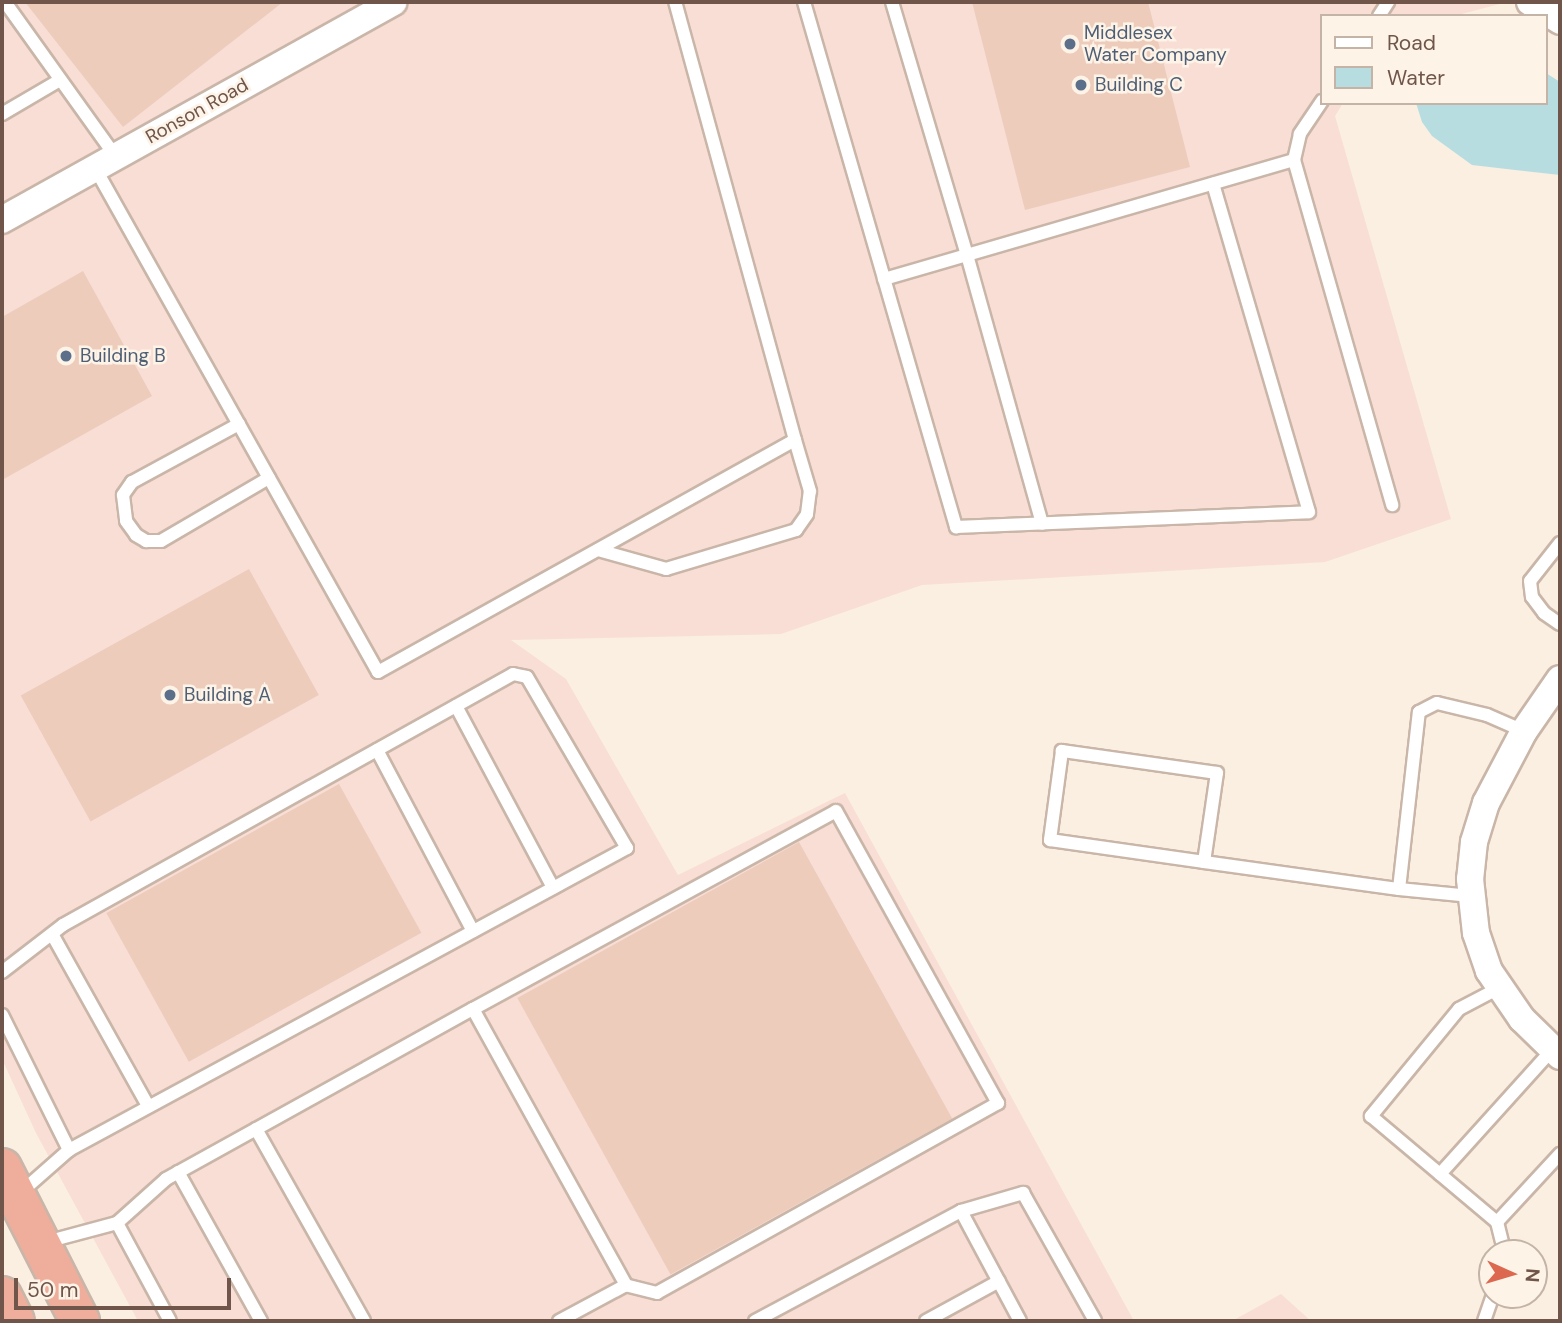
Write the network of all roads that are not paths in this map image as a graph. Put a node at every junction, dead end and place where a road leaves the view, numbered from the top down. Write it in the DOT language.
graph roads {
  1 [pos="5,2"];
  2 [pos="393,2"];
  3 [pos="675,2"];
  4 [pos="804,2"];
  5 [pos="892,2"];
  6 [pos="1530,2"];
  7 [pos="1560,21"];
  8 [pos="60,80"];
  9 [pos="1320,104"];
  10 [pos="2,114"];
  11 [pos="1294,160"];
  12 [pos="105,162"];
  13 [pos="1213,184"];
  14 [pos="2,220"];
  15 [pos="967,255"];
  16 [pos="884,279"];
  17 [pos="239,424"];
  18 [pos="795,440"];
  19 [pos="269,478"];
  20 [pos="1392,505"];
  21 [pos="1042,524"];
  22 [pos="1560,543"];
  23 [pos="598,550"];
  24 [pos="1560,624"];
  25 [pos="1560,680"];
  26 [pos="456,706"];
  27 [pos="1524,731"];
  28 [pos="377,750"];
  29 [pos="1204,862"];
  30 [pos="553,888"];
  31 [pos="1399,889"];
  32 [pos="1471,896"];
  33 [pos="474,931"];
  34 [pos="52,934"];
  35 [pos="2,972"];
  36 [pos="1499,988"];
  37 [pos="473,1009"];
  38 [pos="2,1015"];
  39 [pos="1556,1053"];
  40 [pos="148,1106"];
  41 [pos="256,1129"];
  42 [pos="69,1150"];
  43 [pos="1560,1154"];
  44 [pos="178,1172"];
  45 [pos="1440,1174"];
  46 [pos="9,1182"];
  47 [pos="961,1211"];
  48 [pos="1497,1222"];
  49 [pos="117,1223"];
  50 [pos="1501,1239"];
  51 [pos="40,1243"];
  52 [pos="999,1281"];
  53 [pos="626,1285"];
  54 [pos="2,1296"];
  55 [pos="15,1321"];
  56 [pos="80,1321"];
  57 [pos="170,1321"];
  58 [pos="261,1321"];
  59 [pos="364,1321"];
  60 [pos="559,1321"];
  61 [pos="755,1321"];
  62 [pos="926,1321"];
  63 [pos="1020,1321"];
  64 [pos="1096,1321"];
  1 -- 8 [label="lane"];
  2 -- 12 [label="street, Ronson Road"];
  3 -- 18 [label="lane"];
  4 -- 16 [label="lane"];
  5 -- 15 [label="lane"];
  6 -- 7 [label="street"];
  8 -- 10 [label="lane"];
  8 -- 12 [label="lane"];
  9 -- 11 [label="lane"];
  11 -- 13 [label="lane"];
  11 -- 20 [label="lane"];
  12 -- 14 [label="street, Ronson Road"];
  12 -- 17 [label="lane"];
  13 -- 15 [label="lane"];
  13 -- 21 [label="lane"];
  15 -- 16 [label="lane"];
  15 -- 21 [label="lane"];
  16 -- 21 [label="lane"];
  17 -- 19 [label="lane"];
  17 -- 19 [label="lane"];
  18 -- 23 [label="lane"];
  18 -- 23 [label="lane"];
  19 -- 23 [label="lane"];
  22 -- 24 [label="lane"];
  25 -- 27 [label="street"];
  26 -- 28 [label="lane"];
  26 -- 30 [label="lane"];
  26 -- 30 [label="lane"];
  27 -- 31 [label="lane"];
  27 -- 32 [label="street"];
  28 -- 33 [label="lane"];
  28 -- 34 [label="lane"];
  29 -- 29 [label="lane"];
  29 -- 31 [label="lane"];
  30 -- 33 [label="lane"];
  31 -- 32 [label="lane"];
  32 -- 36 [label="street"];
  33 -- 40 [label="lane"];
  34 -- 35 [label="lane"];
  34 -- 40 [label="lane"];
  36 -- 39 [label="street"];
  36 -- 45 [label="lane"];
  37 -- 41 [label="lane"];
  37 -- 53 [label="lane"];
  37 -- 53 [label="lane"];
  38 -- 42 [label="lane"];
  39 -- 45 [label="lane"];
  40 -- 42 [label="lane"];
  41 -- 44 [label="lane"];
  41 -- 59 [label="lane"];
  42 -- 46 [label="lane"];
  43 -- 48 [label="lane"];
  44 -- 49 [label="lane"];
  44 -- 58 [label="lane"];
  45 -- 48 [label="lane"];
  46 -- 51 [label="highway"];
  47 -- 52 [label="lane"];
  47 -- 61 [label="lane"];
  47 -- 64 [label="lane"];
  48 -- 50 [label="lane"];
  49 -- 51 [label="lane"];
  49 -- 57 [label="lane"];
  51 -- 56 [label="highway"];
  52 -- 62 [label="lane"];
  52 -- 63 [label="lane"];
  53 -- 60 [label="lane"];
  54 -- 55 [label="highway"];
}
